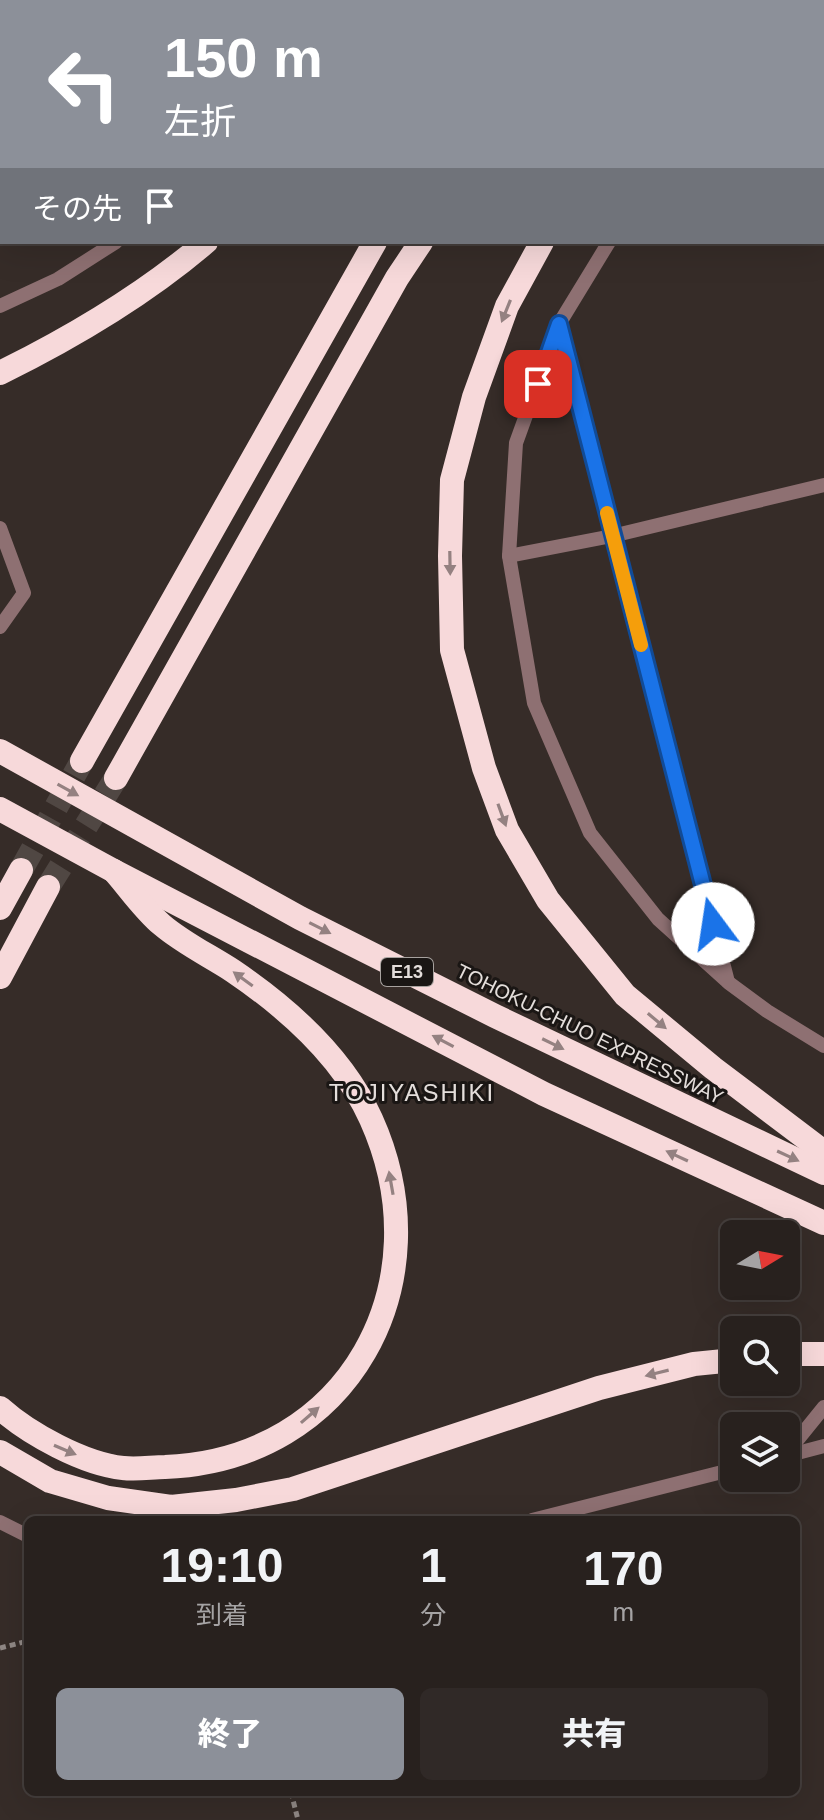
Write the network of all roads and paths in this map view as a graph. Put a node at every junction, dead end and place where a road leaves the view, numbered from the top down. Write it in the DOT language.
graph roads {
  1 [pos="113,244"];
  2 [pos="203,244"];
  3 [pos="374,244"];
  4 [pos="420,244"];
  5 [pos="541,244"];
  6 [pos="608,244"];
  7 [pos="0,306"];
  8 [pos="559,324"];
  9 [pos="0,373"];
  10 [pos="824,485"];
  11 [pos="0,528"];
  12 [pos="612,536"];
  13 [pos="509,556"];
  14 [pos="0,627"];
  15 [pos="0,751"];
  16 [pos="82,761"];
  17 [pos="116,778"];
  18 [pos="0,809"];
  19 [pos="21,870"];
  20 [pos="114,871"];
  21 [pos="48,887"];
  22 [pos="0,908"];
  23 [pos="0,977"];
  24 [pos="729,983"];
  25 [pos="824,1046"];
  26 [pos="824,1152"];
  27 [pos="824,1173"];
  28 [pos="824,1223"];
  29 [pos="800,1354"];
  30 [pos="824,1354"];
  31 [pos="720,1361"];
  32 [pos="824,1407"];
  33 [pos="0,1408"];
  34 [pos="800,1437"];
  35 [pos="824,1446"];
  36 [pos="0,1452"];
  37 [pos="800,1452"];
  38 [pos="720,1473"];
  39 [pos="548,1516"];
  40 [pos="0,1522"];
  41 [pos="24,1534"];
  42 [pos="24,1642"];
  43 [pos="0,1648"];
  44 [pos="292,1796"];
  45 [pos="298,1820"];
  1 -- 7 [label="lane"];
  2 -- 9 [label="highway"];
  3 -- 16 [label="highway"];
  4 -- 17 [label="highway"];
  5 -- 26 [label="highway, one-way"];
  6 -- 8 [label="lane"];
  8 -- 12 [label="lane"];
  8 -- 13 [label="lane"];
  10 -- 12 [label="lane"];
  11 -- 14 [label="lane"];
  12 -- 13 [label="lane"];
  12 -- 24 [label="lane"];
  13 -- 24 [label="lane"];
  15 -- 27 [label="highway, TOHOKU-CHUO EXPRESSWAY / E13, one-way"];
  18 -- 20 [label="highway, E13"];
  19 -- 22 [label="highway"];
  28 -- 20 [label="highway, E13, one-way"];
  33 -- 20 [label="highway, one-way"];
  21 -- 23 [label="highway"];
  24 -- 25 [label="lane"];
  29 -- 30 [label="highway"];
  31 -- 36 [label="highway, one-way"];
  32 -- 34 [label="lane"];
  35 -- 37 [label="lane"];
  38 -- 39 [label="lane"];
  40 -- 41 [label="lane"];
  42 -- 43 [label="path"];
  44 -- 45 [label="path"];
}
